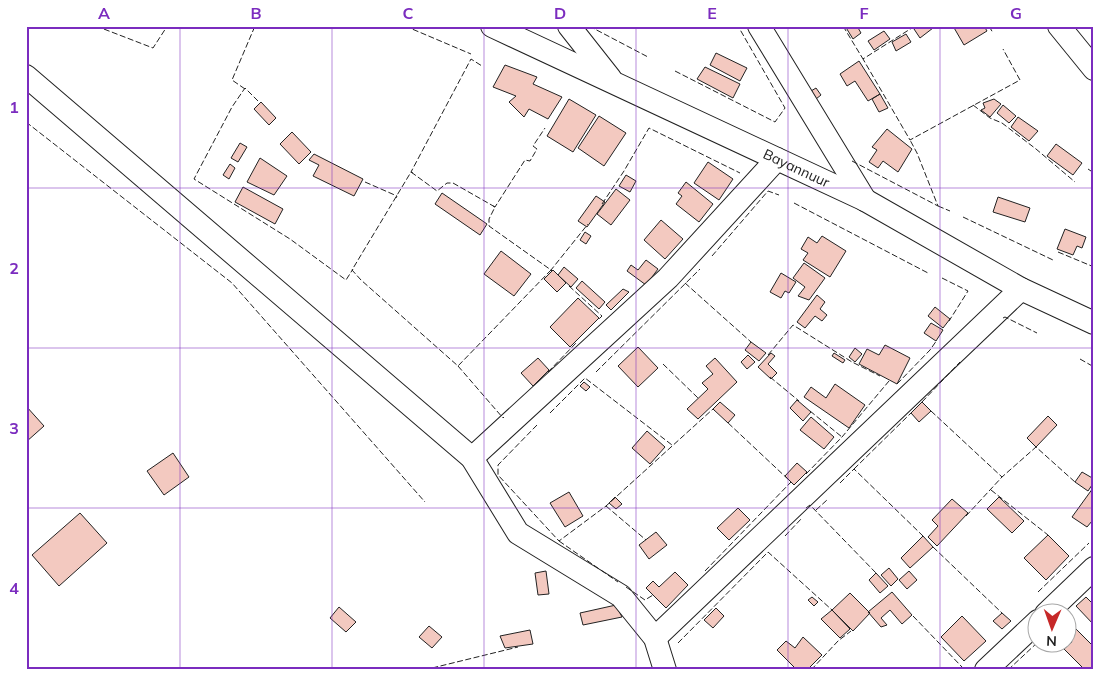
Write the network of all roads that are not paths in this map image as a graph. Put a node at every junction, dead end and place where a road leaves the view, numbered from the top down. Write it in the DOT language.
graph roads {
  1 [pos="492,26"];
  2 [pos="569,26"];
  3 [pos="759,26"];
  4 [pos="1059,26"];
  5 [pos="1094,70"];
  6 [pos="26,76"];
  7 [pos="614,83"];
  8 [pos="777,159"];
  9 [pos="865,200"];
  10 [pos="1021,289"];
  11 [pos="1094,323"];
  12 [pos="472,458"];
  13 [pos="1094,568"];
  14 [pos="1056,604"];
  15 [pos="1028,630"];
  16 [pos="655,638"];
  17 [pos="666,670"];
  18 [pos="986,670"];
  1 -- 7 [label="street, Bayannuur"];
  2 -- 7 [label="street"];
  3 -- 9 [label="street"];
  4 -- 5 [label="street"];
  6 -- 12 [label="street"];
  7 -- 8 [label="street, Bayannuur"];
  8 -- 9 [label="street, Bayannuur"];
  8 -- 12 [label="street"];
  9 -- 10 [label="street, Bayannuur"];
  10 -- 11 [label="street, Bayannuur"];
  10 -- 16 [label="street"];
  12 -- 16 [label="street"];
  13 -- 14 [label="street"];
  15 -- 18 [label="street"];
  16 -- 17 [label="street"];
}
